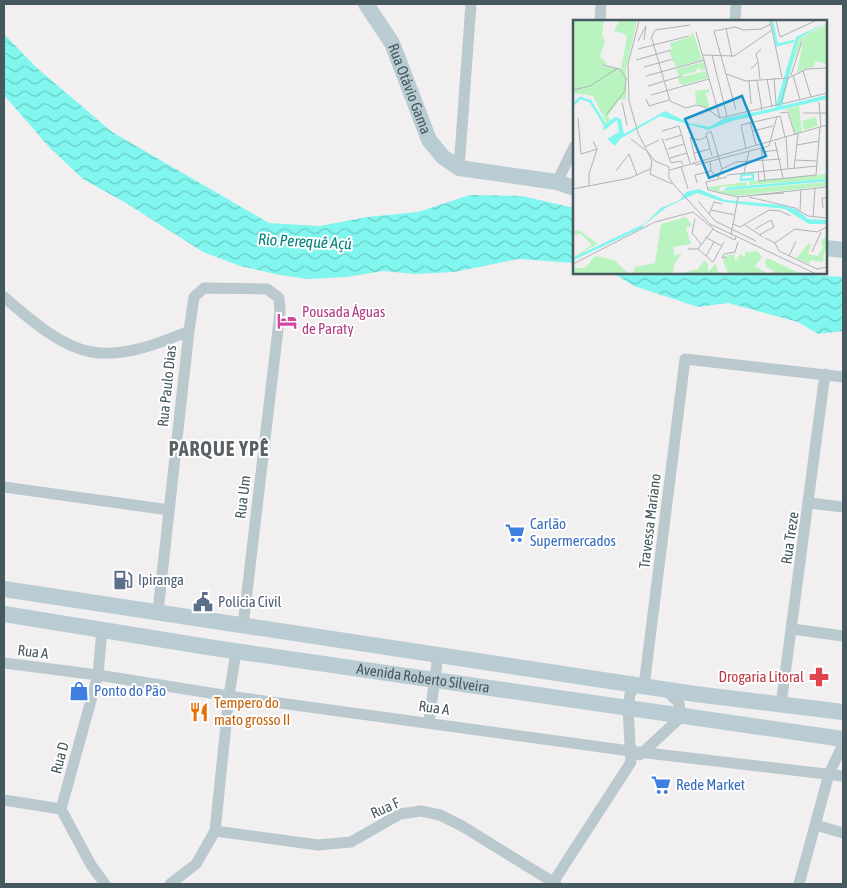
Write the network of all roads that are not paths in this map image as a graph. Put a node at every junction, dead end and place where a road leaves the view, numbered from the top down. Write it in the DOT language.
graph roads {
  1 [pos="366,4"];
  2 [pos="471,4"];
  3 [pos="602,4"];
  4 [pos="736,4"];
  5 [pos="600,20"];
  6 [pos="734,20"];
  7 [pos="573,149"];
  8 [pos="459,168"];
  9 [pos="557,182"];
  10 [pos="573,188"];
  11 [pos="827,248"];
  12 [pos="843,250"];
  13 [pos="267,289"];
  14 [pos="4,297"];
  15 [pos="188,331"];
  16 [pos="825,374"];
  17 [pos="843,377"];
  18 [pos="4,487"];
  19 [pos="810,503"];
  20 [pos="843,507"];
  21 [pos="169,510"];
  22 [pos="4,589"];
  23 [pos="158,611"];
  24 [pos="4,614"];
  25 [pos="244,626"];
  26 [pos="102,629"];
  27 [pos="268,629"];
  28 [pos="792,629"];
  29 [pos="843,636"];
  30 [pos="236,651"];
  31 [pos="268,655"];
  32 [pos="438,655"];
  33 [pos="4,663"];
  34 [pos="98,674"];
  35 [pos="435,680"];
  36 [pos="644,686"];
  37 [pos="666,690"];
  38 [pos="229,696"];
  39 [pos="781,705"];
  40 [pos="628,708"];
  41 [pos="843,712"];
  42 [pos="681,717"];
  43 [pos="429,722"];
  44 [pos="843,739"];
  45 [pos="843,744"];
  46 [pos="642,753"];
  47 [pos="631,757"];
  48 [pos="829,774"];
  49 [pos="843,776"];
  50 [pos="4,800"];
  51 [pos="62,809"];
  52 [pos="816,825"];
  53 [pos="215,831"];
  54 [pos="843,833"];
  55 [pos="105,884"];
  56 [pos="170,884"];
  57 [pos="553,884"];
  58 [pos="799,884"];
  1 -- 8 [label="street, Rua Otávio Gama"];
  2 -- 8 [label="street"];
  3 -- 5 [label="street"];
  4 -- 6 [label="street"];
  7 -- 9 [label="street"];
  8 -- 9 [label="street"];
  9 -- 10 [label="street"];
  11 -- 12 [label="street"];
  13 -- 15 [label="street, Rua Paulo Dias"];
  13 -- 25 [label="street, Rua Um"];
  14 -- 15 [label="street"];
  15 -- 21 [label="street, Rua Paulo Dias"];
  16 -- 17 [label="street"];
  16 -- 19 [label="street, Rua Treze"];
  16 -- 36 [label="street, Travessa Mariano"];
  18 -- 21 [label="street"];
  19 -- 20 [label="street"];
  19 -- 28 [label="street, Rua Treze"];
  21 -- 23 [label="street, Rua Paulo Dias"];
  22 -- 23 [label="street, Avenida Roberto Silveira"];
  23 -- 25 [label="street, Avenida Roberto Silveira"];
  24 -- 26 [label="street, Avenida Roberto Silveira"];
  25 -- 27 [label="street, Avenida Roberto Silveira"];
  25 -- 30 [label="street"];
  26 -- 30 [label="street, Avenida Roberto Silveira"];
  26 -- 34 [label="street, Rua D"];
  27 -- 31 [label="street"];
  27 -- 32 [label="street, Avenida Roberto Silveira"];
  28 -- 29 [label="street"];
  28 -- 39 [label="street, Rua Treze"];
  30 -- 31 [label="street, Avenida Roberto Silveira"];
  30 -- 38 [label="street"];
  31 -- 35 [label="street, Avenida Roberto Silveira"];
  32 -- 35 [label="street"];
  32 -- 36 [label="street, Avenida Roberto Silveira"];
  33 -- 34 [label="street, Rua A"];
  34 -- 38 [label="street, Rua A"];
  34 -- 51 [label="street, Rua D"];
  35 -- 40 [label="street, Avenida Roberto Silveira"];
  35 -- 43 [label="street"];
  36 -- 37 [label="street, Avenida Roberto Silveira"];
  36 -- 40 [label="street"];
  37 -- 39 [label="street, Avenida Roberto Silveira"];
  37 -- 42 [label="street"];
  38 -- 43 [label="street, Rua A"];
  38 -- 53 [label="street"];
  39 -- 41 [label="street, Avenida Roberto Silveira"];
  40 -- 42 [label="street, Avenida Roberto Silveira"];
  40 -- 47 [label="street"];
  42 -- 44 [label="street, Avenida Roberto Silveira"];
  42 -- 46 [label="street"];
  43 -- 47 [label="street, Rua A"];
  45 -- 48 [label="street"];
  46 -- 47 [label="street"];
  46 -- 48 [label="street"];
  47 -- 57 [label="street"];
  48 -- 49 [label="street"];
  48 -- 52 [label="street"];
  50 -- 51 [label="street"];
  51 -- 55 [label="street"];
  52 -- 54 [label="street"];
  52 -- 58 [label="street"];
  53 -- 56 [label="street"];
  53 -- 57 [label="street, Rua F"];
}
